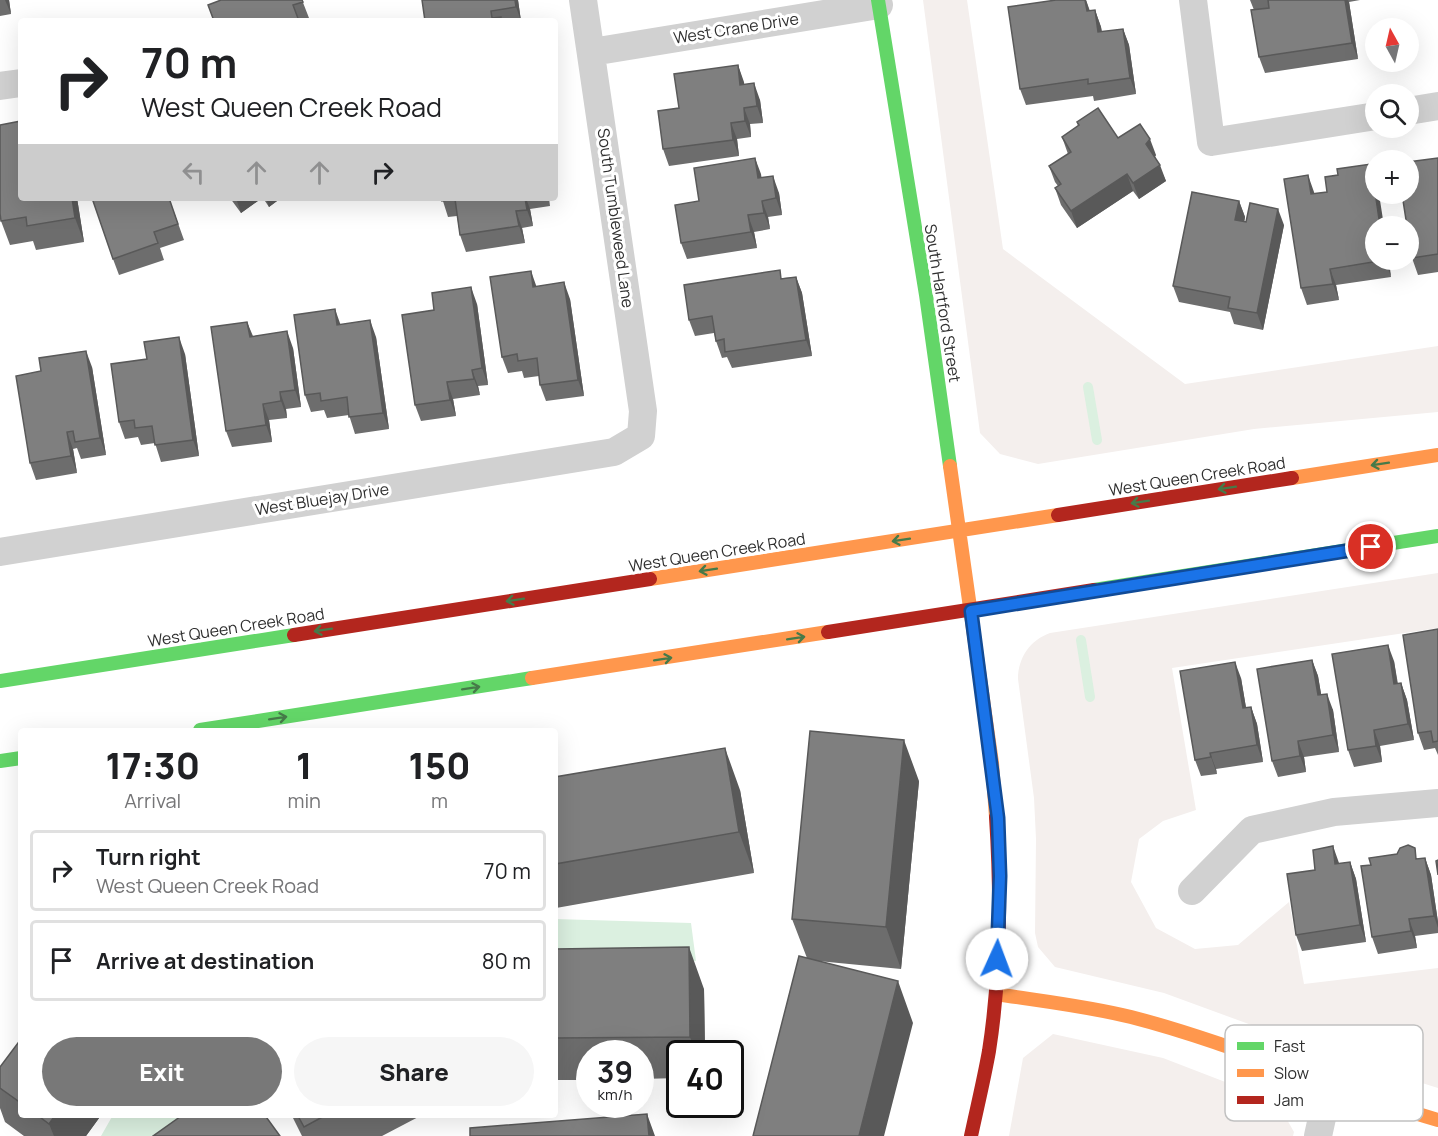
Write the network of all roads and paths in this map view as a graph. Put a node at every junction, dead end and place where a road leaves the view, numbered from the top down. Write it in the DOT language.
graph roads {
  1 [pos="583,0"];
  2 [pos="1193,0"];
  3 [pos="878,2"];
  4 [pos="592,52"];
  5 [pos="18,83"];
  6 [pos="0,86"];
  7 [pos="1438,106"];
  8 [pos="1419,109"];
  9 [pos="1365,118"];
  10 [pos="641,436"];
  11 [pos="1438,455"];
  12 [pos="958,531"];
  13 [pos="1438,536"];
  14 [pos="0,552"];
  15 [pos="971,611"];
  16 [pos="0,681"];
  17 [pos="213,728"];
  18 [pos="18,758"];
  19 [pos="0,761"];
  20 [pos="1438,803"];
  21 [pos="1192,891"];
  22 [pos="996,994"];
  23 [pos="1225,1047"];
  24 [pos="1423,1115"];
  25 [pos="1438,1120"];
  26 [pos="1321,1121"];
  27 [pos="971,1136"];
  28 [pos="1318,1136"];
  1 -- 4 [label="street, South Tumbleweed Lane"];
  2 -- 9 [label="street"];
  3 -- 4 [label="street, West Crane Drive"];
  3 -- 12 [label="main road, South Hartford Street"];
  4 -- 10 [label="street, South Tumbleweed Lane"];
  5 -- 6 [label="street"];
  7 -- 8 [label="street"];
  10 -- 14 [label="street, West Bluejay Drive"];
  11 -- 12 [label="main road, West Queen Creek Road, one-way"];
  12 -- 15 [label="main road, South Hartford Street"];
  12 -- 16 [label="main road, West Queen Creek Road, one-way"];
  13 -- 15 [label="main road"];
  17 -- 15 [label="main road, one-way"];
  15 -- 22 [label="main road, South Hartford Street"];
  18 -- 19 [label="main road"];
  20 -- 21 [label="street"];
  22 -- 23 [label="main road"];
  22 -- 27 [label="main road, South Hartford Street"];
  24 -- 25 [label="main road"];
  26 -- 28 [label="street"];
}
